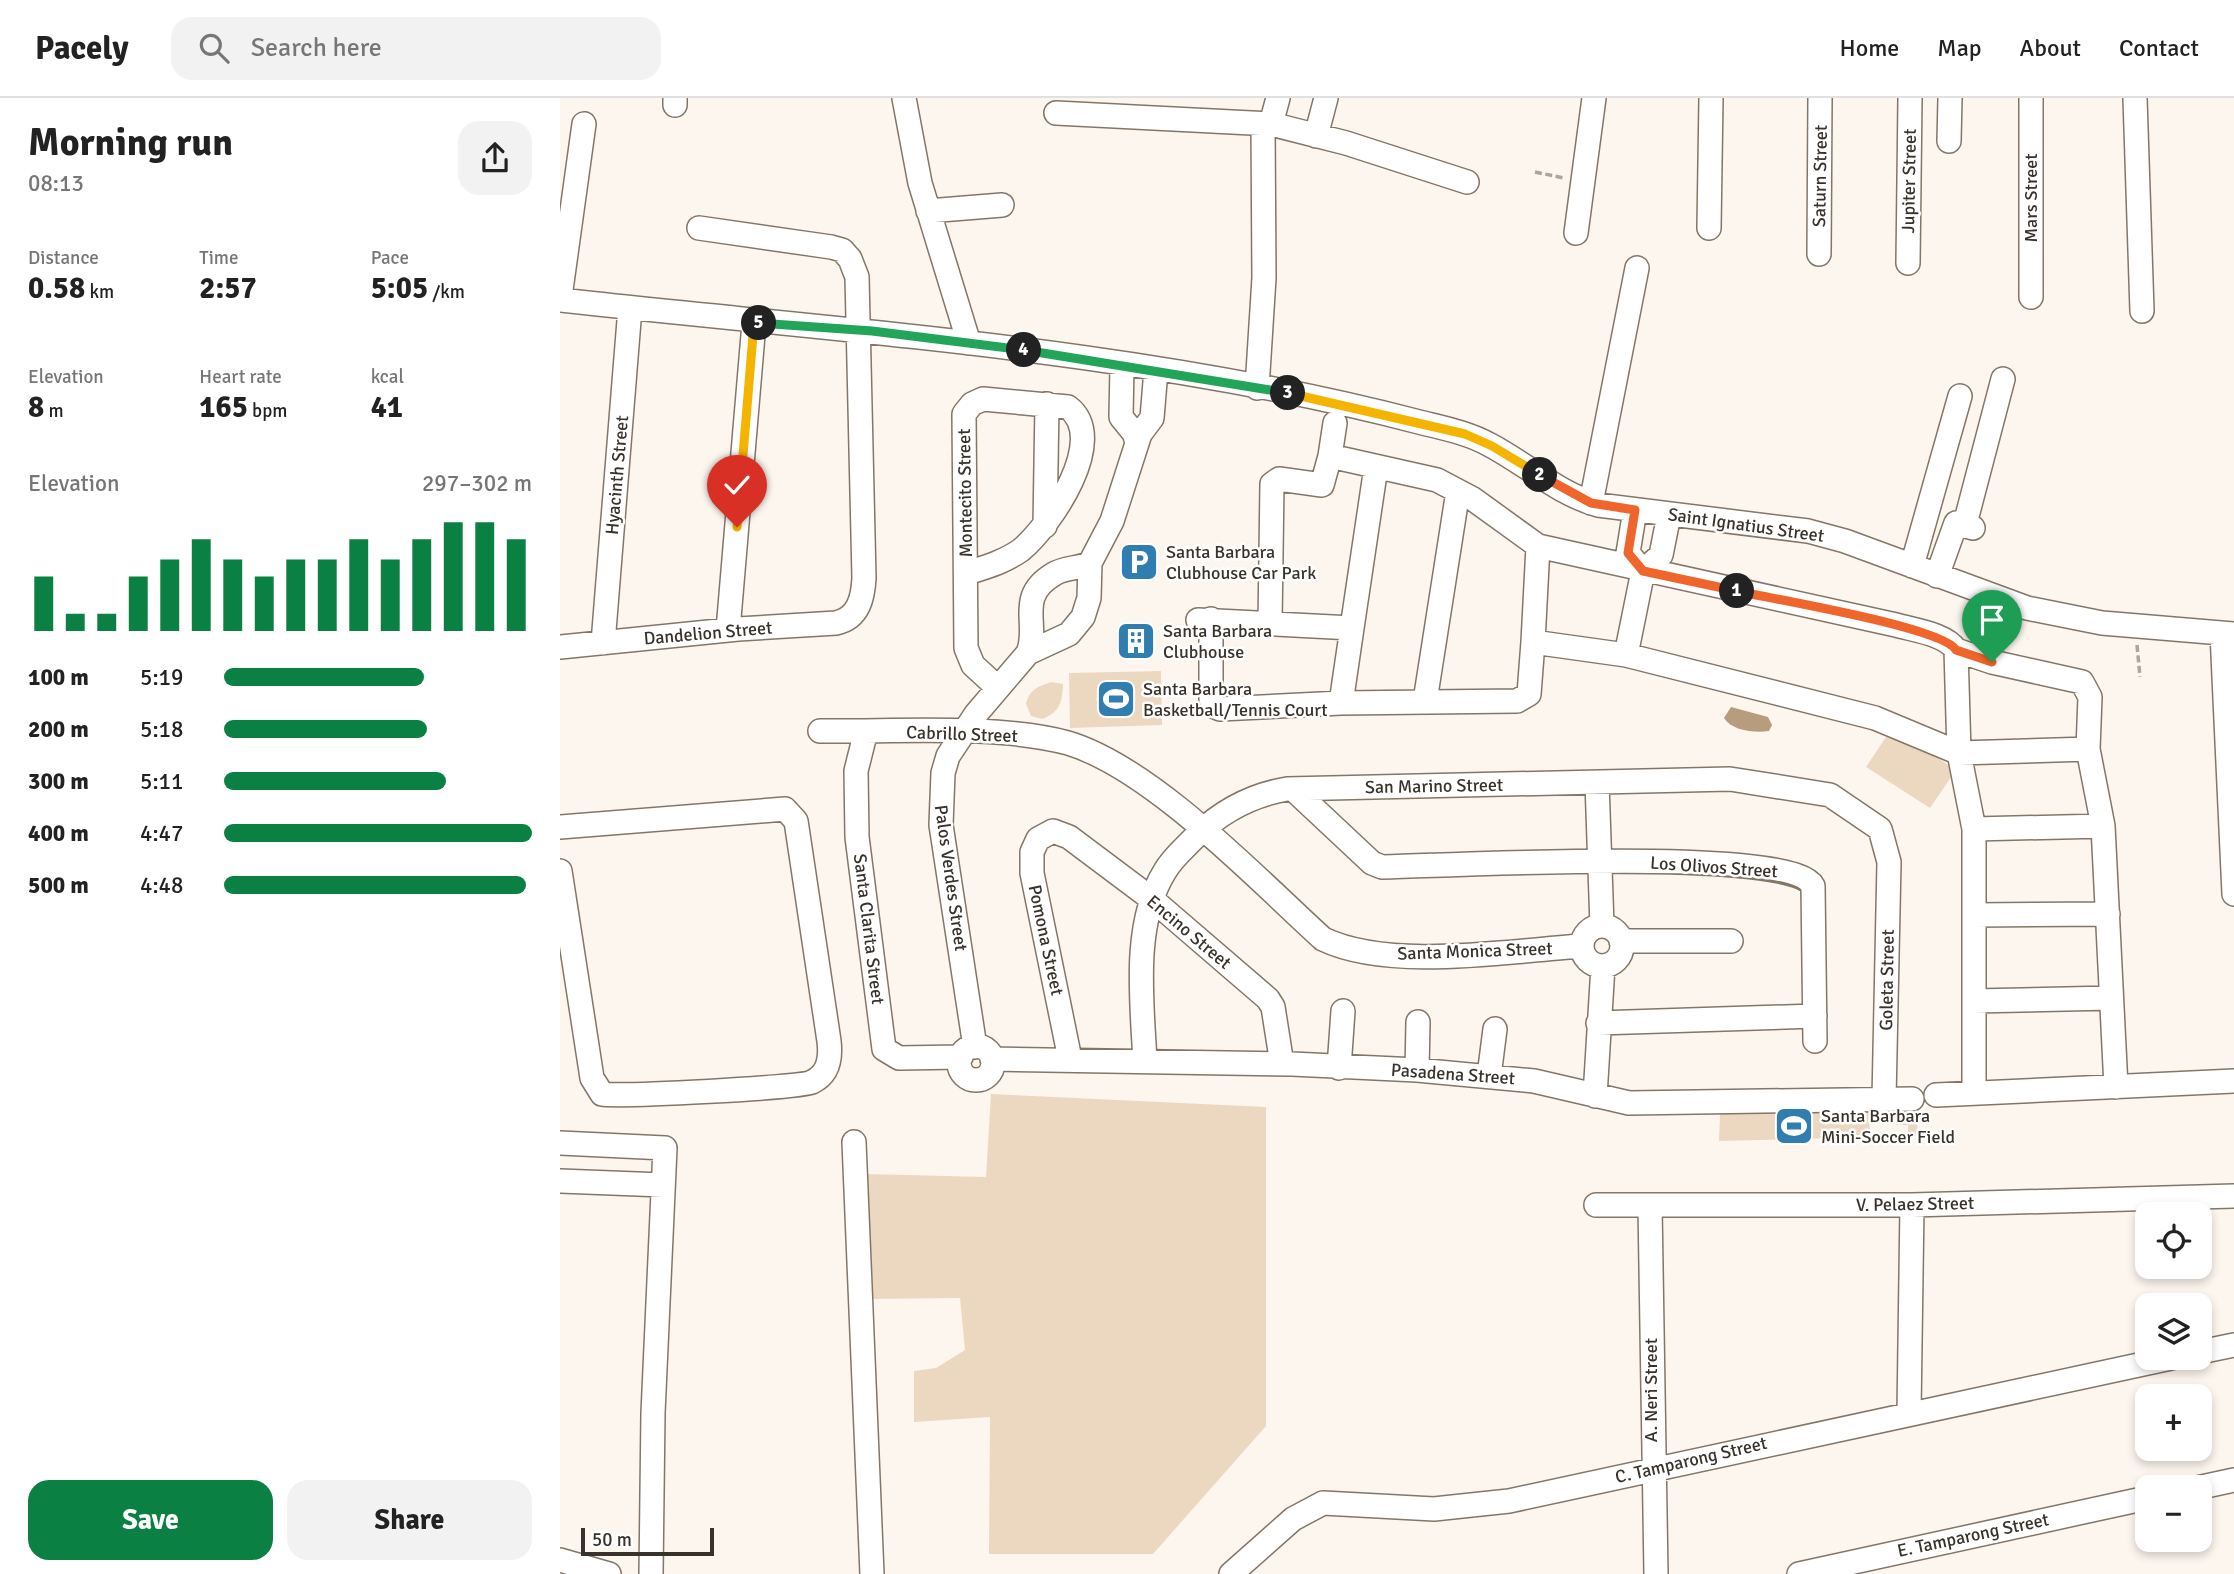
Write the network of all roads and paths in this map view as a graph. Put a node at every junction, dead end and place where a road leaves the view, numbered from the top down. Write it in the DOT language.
graph roads {
  1 [pos="904,98"];
  2 [pos="1278,98"];
  3 [pos="1325,98"];
  4 [pos="1594,98"];
  5 [pos="1711,98"];
  6 [pos="1820,98"];
  7 [pos="1910,98"];
  8 [pos="1950,98"];
  9 [pos="2031,98"];
  10 [pos="2135,99"];
  11 [pos="1110,107"];
  12 [pos="1056,113"];
  13 [pos="584,124"];
  14 [pos="1267,125"];
  15 [pos="1316,136"];
  16 [pos="1950,141"];
  17 [pos="1535,172"];
  18 [pos="1584,181"];
  19 [pos="1467,182"];
  20 [pos="1002,205"];
  21 [pos="929,211"];
  22 [pos="699,228"];
  23 [pos="1709,228"];
  24 [pos="1576,233"];
  25 [pos="1819,254"];
  26 [pos="1908,264"];
  27 [pos="1637,268"];
  28 [pos="2031,297"];
  29 [pos="560,299"];
  30 [pos="630,308"];
  31 [pos="2142,311"];
  32 [pos="754,323"];
  33 [pos="858,330"];
  34 [pos="969,343"];
  35 [pos="1122,365"];
  36 [pos="1156,370"];
  37 [pos="2003,379"];
  38 [pos="1257,388"];
  39 [pos="1960,396"];
  40 [pos="1046,404"];
  41 [pos="1335,423"];
  42 [pos="1137,442"];
  43 [pos="1330,456"];
  44 [pos="1376,467"];
  45 [pos="1458,491"];
  46 [pos="1591,503"];
  47 [pos="1635,510"];
  48 [pos="1668,515"];
  49 [pos="1045,526"];
  50 [pos="1538,546"];
  51 [pos="1090,563"];
  52 [pos="1912,566"];
  53 [pos="1643,571"];
  54 [pos="967,573"];
  55 [pos="1937,576"];
  56 [pos="2002,599"];
  57 [pos="1270,624"];
  58 [pos="1989,625"];
  59 [pos="1352,628"];
  60 [pos="728,630"];
  61 [pos="2228,634"];
  62 [pos="1533,642"];
  63 [pos="603,643"];
  64 [pos="560,647"];
  65 [pos="1956,650"];
  66 [pos="1028,653"];
  67 [pos="1626,655"];
  68 [pos="998,688"];
  69 [pos="1425,701"];
  70 [pos="1341,703"];
  71 [pos="820,731"];
  72 [pos="866,732"];
  73 [pos="963,733"];
  74 [pos="2088,749"];
  75 [pos="1958,753"];
  76 [pos="1597,783"];
  77 [pos="1293,789"];
  78 [pos="2103,826"];
  79 [pos="560,827"];
  80 [pos="1974,829"];
  81 [pos="1203,830"];
  82 [pos="1053,831"];
  83 [pos="1599,861"];
  84 [pos="1889,862"];
  85 [pos="560,871"];
  86 [pos="2234,894"];
  87 [pos="1153,901"];
  88 [pos="2108,914"];
  89 [pos="1975,915"];
  90 [pos="1602,926"];
  91 [pos="1621,941"];
  92 [pos="1731,942"];
  93 [pos="1581,946"];
  94 [pos="1603,966"];
  95 [pos="2112,998"];
  96 [pos="1974,1001"];
  97 [pos="1343,1011"];
  98 [pos="1815,1016"];
  99 [pos="1418,1022"];
  100 [pos="1598,1023"];
  101 [pos="1495,1029"];
  102 [pos="1815,1041"];
  103 [pos="976,1054"];
  104 [pos="1070,1059"];
  105 [pos="1145,1061"];
  106 [pos="1282,1064"];
  107 [pos="1339,1068"];
  108 [pos="1417,1070"];
  109 [pos="1489,1076"];
  110 [pos="2234,1081"];
  111 [pos="2116,1087"];
  112 [pos="1974,1093"];
  113 [pos="1936,1095"];
  114 [pos="1595,1096"];
  115 [pos="1884,1099"];
  116 [pos="1912,1099"];
  117 [pos="854,1142"];
  118 [pos="560,1143"];
  119 [pos="560,1181"];
  120 [pos="663,1185"];
  121 [pos="2234,1196"];
  122 [pos="1596,1205"];
  123 [pos="1912,1205"];
  124 [pos="1650,1206"];
  125 [pos="2234,1345"];
  126 [pos="2212,1350"];
  127 [pos="2135,1366"];
  128 [pos="1909,1413"];
  129 [pos="1652,1468"];
  130 [pos="2234,1480"];
  131 [pos="2212,1485"];
  132 [pos="2135,1501"];
  133 [pos="560,1560"];
  134 [pos="609,1574"];
  135 [pos="651,1574"];
  136 [pos="872,1574"];
  137 [pos="1231,1574"];
  138 [pos="1656,1574"];
  139 [pos="1799,1574"];
  1 -- 21 [label="street"];
  2 -- 14 [label="street"];
  3 -- 15 [label="street"];
  4 -- 18 [label="street"];
  5 -- 23 [label="street"];
  6 -- 25 [label="street, Saturn Street"];
  7 -- 26 [label="street, Jupiter Street"];
  8 -- 16 [label="street"];
  9 -- 28 [label="street, Mars Street"];
  10 -- 31 [label="street"];
  11 -- 12 [label="street"];
  11 -- 14 [label="street"];
  13 -- 29 [label="street"];
  14 -- 15 [label="street"];
  14 -- 38 [label="street"];
  15 -- 19 [label="street"];
  17 -- 18 [label="path"];
  18 -- 24 [label="street"];
  20 -- 21 [label="street"];
  21 -- 34 [label="street"];
  22 -- 33 [label="street"];
  27 -- 46 [label="street"];
  29 -- 30 [label="street, Saint Ignatius Street"];
  30 -- 32 [label="street, Saint Ignatius Street"];
  30 -- 63 [label="street, Hyacinth Street"];
  32 -- 33 [label="street, Saint Ignatius Street"];
  32 -- 60 [label="street"];
  33 -- 34 [label="street, Saint Ignatius Street"];
  33 -- 60 [label="street, Dandelion Street"];
  34 -- 35 [label="street, Saint Ignatius Street"];
  35 -- 36 [label="street, Saint Ignatius Street"];
  35 -- 42 [label="street"];
  36 -- 38 [label="street, Saint Ignatius Street"];
  36 -- 42 [label="street, Palos Verdes Street"];
  37 -- 55 [label="street"];
  38 -- 46 [label="street, Saint Ignatius Street"];
  39 -- 52 [label="street"];
  40 -- 49 [label="street"];
  40 -- 49 [label="street, Montecito Street"];
  40 -- 54 [label="street, Montecito Street"];
  41 -- 43 [label="street"];
  42 -- 51 [label="street, Palos Verdes Street"];
  43 -- 44 [label="street"];
  43 -- 57 [label="street"];
  44 -- 45 [label="street"];
  44 -- 59 [label="street"];
  45 -- 50 [label="street"];
  45 -- 69 [label="street"];
  46 -- 47 [label="street, Saint Ignatius Street"];
  47 -- 48 [label="street, Saint Ignatius Street"];
  47 -- 53 [label="street"];
  48 -- 52 [label="street, Saint Ignatius Street"];
  48 -- 53 [label="street"];
  49 -- 54 [label="street, Montecito Street"];
  50 -- 53 [label="street"];
  50 -- 62 [label="street"];
  51 -- 66 [label="street, Palos Verdes Street"];
  51 -- 66 [label="street"];
  52 -- 55 [label="street, Saint Ignatius Street"];
  53 -- 65 [label="street"];
  53 -- 67 [label="street"];
  54 -- 68 [label="street, Montecito Street"];
  55 -- 56 [label="street, Saint Ignatius Street"];
  56 -- 58 [label="street"];
  56 -- 61 [label="street, Saint Ignatius Street"];
  57 -- 59 [label="street"];
  57 -- 70 [label="street"];
  59 -- 70 [label="street"];
  60 -- 63 [label="street, Dandelion Street"];
  61 -- 86 [label="street"];
  62 -- 67 [label="street"];
  62 -- 69 [label="street"];
  63 -- 64 [label="street, Dandelion Street"];
  65 -- 74 [label="street"];
  65 -- 75 [label="street"];
  66 -- 68 [label="street, Palos Verdes Street"];
  67 -- 75 [label="street"];
  68 -- 73 [label="street, Palos Verdes Street"];
  69 -- 70 [label="street"];
  71 -- 72 [label="street, Cabrillo Street"];
  72 -- 73 [label="street, Cabrillo Street"];
  72 -- 103 [label="street, Santa Clarita Street"];
  73 -- 81 [label="street, Cabrillo Street"];
  73 -- 103 [label="street, Palos Verdes Street"];
  74 -- 75 [label="street"];
  74 -- 78 [label="street"];
  75 -- 80 [label="street"];
  76 -- 77 [label="street, San Marino Street"];
  76 -- 83 [label="street"];
  76 -- 84 [label="street, San Marino Street"];
  77 -- 81 [label="street, San Marino Street"];
  77 -- 83 [label="street, Los Olivos Street"];
  78 -- 80 [label="street"];
  78 -- 88 [label="street"];
  79 -- 85 [label="street"];
  80 -- 89 [label="street"];
  81 -- 87 [label="street, San Marino Street"];
  81 -- 93 [label="street, Santa Monica Street"];
  82 -- 87 [label="street, Encino Street"];
  82 -- 104 [label="street, Pomona Street"];
  83 -- 90 [label="street"];
  83 -- 98 [label="street, Los Olivos Street"];
  84 -- 115 [label="street, Goleta Street"];
  87 -- 105 [label="street, San Marino Street"];
  87 -- 106 [label="street, Encino Street"];
  88 -- 89 [label="street"];
  88 -- 95 [label="street"];
  89 -- 96 [label="street"];
  90 -- 91 [label="street"];
  90 -- 93 [label="street"];
  91 -- 92 [label="street"];
  91 -- 94 [label="street"];
  93 -- 94 [label="street"];
  94 -- 100 [label="street"];
  95 -- 96 [label="street"];
  95 -- 111 [label="street"];
  96 -- 112 [label="street"];
  97 -- 107 [label="street"];
  98 -- 100 [label="street"];
  98 -- 102 [label="street, Los Olivos Street"];
  99 -- 108 [label="street"];
  100 -- 114 [label="street"];
  101 -- 109 [label="street"];
  103 -- 104 [label="street, Pasadena Street"];
  104 -- 105 [label="street, Pasadena Street"];
  105 -- 106 [label="street, Pasadena Street"];
  106 -- 107 [label="street, Pasadena Street"];
  107 -- 108 [label="street, Pasadena Street"];
  108 -- 109 [label="street, Pasadena Street"];
  109 -- 114 [label="street, Pasadena Street"];
  110 -- 111 [label="street"];
  111 -- 112 [label="street"];
  112 -- 113 [label="street"];
  114 -- 115 [label="street, Pasadena Street"];
  115 -- 116 [label="street, Pasadena Street"];
  117 -- 136 [label="street"];
  118 -- 120 [label="street"];
  119 -- 120 [label="street"];
  120 -- 135 [label="street"];
  121 -- 123 [label="street, V. Pelaez Street"];
  122 -- 124 [label="street, V. Pelaez Street"];
  123 -- 124 [label="street, V. Pelaez Street"];
  123 -- 128 [label="street"];
  124 -- 129 [label="street, A. Neri Street"];
  125 -- 126 [label="street"];
  127 -- 128 [label="street, C. Tamparong Street"];
  128 -- 129 [label="street, C. Tamparong Street"];
  129 -- 137 [label="street, C. Tamparong Street"];
  129 -- 138 [label="street, A. Neri Street"];
  130 -- 131 [label="street"];
  132 -- 139 [label="street, E. Tamparong Street"];
  133 -- 134 [label="street"];
}
